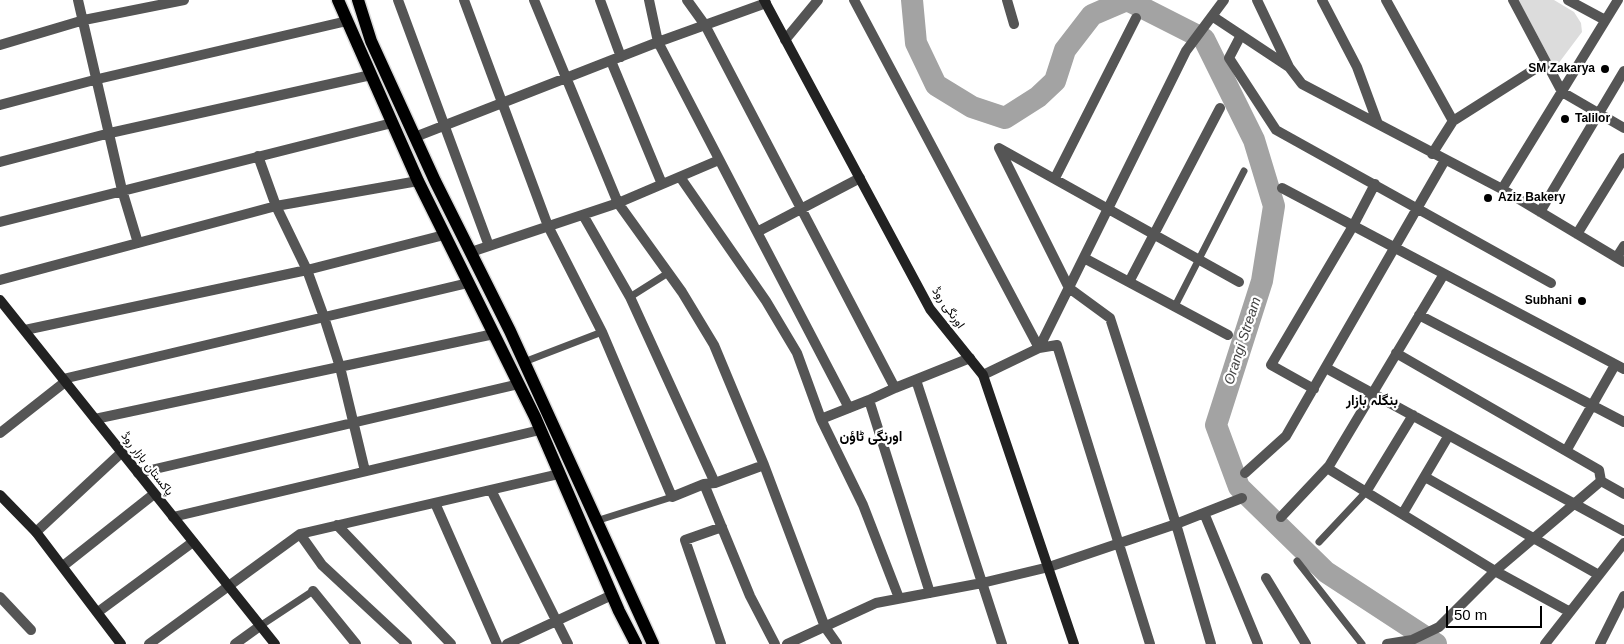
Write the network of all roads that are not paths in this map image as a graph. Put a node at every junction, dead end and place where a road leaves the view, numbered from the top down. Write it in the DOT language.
graph roads {
  1 [pos="78,0"];
  2 [pos="184,0"];
  3 [pos="338,0"];
  4 [pos="358,0"];
  5 [pos="398,0"];
  6 [pos="464,0"];
  7 [pos="534,0"];
  8 [pos="600,0"];
  9 [pos="649,0"];
  10 [pos="687,0"];
  11 [pos="818,0"];
  12 [pos="854,0"];
  13 [pos="1007,0"];
  14 [pos="1224,0"];
  15 [pos="1257,0"];
  16 [pos="1322,0"];
  17 [pos="1386,0"];
  18 [pos="1513,0"];
  19 [pos="1568,0"];
  20 [pos="1618,0"];
  21 [pos="765,1"];
  22 [pos="1212,16"];
  23 [pos="1136,18"];
  24 [pos="84,20"];
  25 [pos="1605,20"];
  26 [pos="347,21"];
  27 [pos="1014,24"];
  28 [pos="705,25"];
  29 [pos="1241,35"];
  30 [pos="785,40"];
  31 [pos="658,42"];
  32 [pos="0,45"];
  33 [pos="616,59"];
  34 [pos="1546,62"];
  35 [pos="1289,67"];
  36 [pos="1624,71"];
  37 [pos="371,75"];
  38 [pos="565,79"];
  39 [pos="98,80"];
  40 [pos="1562,92"];
  41 [pos="504,103"];
  42 [pos="0,106"];
  43 [pos="1220,108"];
  44 [pos="1597,112"];
  45 [pos="1453,121"];
  46 [pos="392,123"];
  47 [pos="1378,124"];
  48 [pos="444,126"];
  49 [pos="1624,128"];
  50 [pos="110,133"];
  51 [pos="415,137"];
  52 [pos="1432,154"];
  53 [pos="258,156"];
  54 [pos="1624,158"];
  55 [pos="719,160"];
  56 [pos="1445,160"];
  57 [pos="0,162"];
  58 [pos="1244,171"];
  59 [pos="680,177"];
  60 [pos="860,178"];
  61 [pos="1055,178"];
  62 [pos="418,181"];
  63 [pos="662,184"];
  64 [pos="1375,184"];
  65 [pos="1282,188"];
  66 [pos="1502,189"];
  67 [pos="122,190"];
  68 [pos="618,203"];
  69 [pos="276,206"];
  70 [pos="1108,207"];
  71 [pos="1418,208"];
  72 [pos="800,210"];
  73 [pos="1540,212"];
  74 [pos="583,215"];
  75 [pos="0,222"];
  76 [pos="548,226"];
  77 [pos="1353,226"];
  78 [pos="757,232"];
  79 [pos="1154,233"];
  80 [pos="1578,234"];
  81 [pos="444,235"];
  82 [pos="138,243"];
  83 [pos="489,246"];
  84 [pos="1624,246"];
  85 [pos="1395,248"];
  86 [pos="471,252"];
  87 [pos="1084,258"];
  88 [pos="1200,258"];
  89 [pos="1620,260"];
  90 [pos="307,270"];
  91 [pos="668,273"];
  92 [pos="1444,274"];
  93 [pos="0,280"];
  94 [pos="1129,282"];
  95 [pos="1240,282"];
  96 [pos="1551,283"];
  97 [pos="468,284"];
  98 [pos="1069,288"];
  99 [pos="630,297"];
  100 [pos="0,300"];
  101 [pos="1175,306"];
  102 [pos="1419,315"];
  103 [pos="324,317"];
  104 [pos="24,330"];
  105 [pos="602,332"];
  106 [pos="494,334"];
  107 [pos="1228,335"];
  108 [pos="1039,348"];
  109 [pos="1396,353"];
  110 [pos="970,358"];
  111 [pos="524,362"];
  112 [pos="340,367"];
  113 [pos="1619,367"];
  114 [pos="1326,368"];
  115 [pos="983,375"];
  116 [pos="64,380"];
  117 [pos="916,380"];
  118 [pos="519,384"];
  119 [pos="895,388"];
  120 [pos="1314,389"];
  121 [pos="1372,393"];
  122 [pos="869,400"];
  123 [pos="1593,406"];
  124 [pos="849,408"];
  125 [pos="1412,415"];
  126 [pos="94,419"];
  127 [pos="821,419"];
  128 [pos="1624,422"];
  129 [pos="353,423"];
  130 [pos="540,430"];
  131 [pos="0,433"];
  132 [pos="1449,435"];
  133 [pos="1566,451"];
  134 [pos="121,452"];
  135 [pos="764,465"];
  136 [pos="1327,468"];
  137 [pos="365,471"];
  138 [pos="138,473"];
  139 [pos="1245,473"];
  140 [pos="559,474"];
  141 [pos="1424,476"];
  142 [pos="1600,481"];
  143 [pos="710,483"];
  144 [pos="490,490"];
  145 [pos="1366,492"];
  146 [pos="154,494"];
  147 [pos="1624,494"];
  148 [pos="0,495"];
  149 [pos="672,497"];
  150 [pos="1242,498"];
  151 [pos="435,503"];
  152 [pos="1576,504"];
  153 [pos="1204,513"];
  154 [pos="1403,513"];
  155 [pos="173,517"];
  156 [pos="1282,517"];
  157 [pos="596,521"];
  158 [pos="1176,524"];
  159 [pos="337,525"];
  160 [pos="722,527"];
  161 [pos="1624,531"];
  162 [pos="36,532"];
  163 [pos="300,534"];
  164 [pos="1534,538"];
  165 [pos="193,542"];
  166 [pos="1319,542"];
  167 [pos="1119,543"];
  168 [pos="1624,543"];
  169 [pos="1297,561"];
  170 [pos="63,566"];
  171 [pos="1049,567"];
  172 [pos="1495,571"];
  173 [pos="1599,574"];
  174 [pos="1266,578"];
  175 [pos="982,583"];
  176 [pos="228,586"];
  177 [pos="313,591"];
  178 [pos="930,592"];
  179 [pos="612,595"];
  180 [pos="1624,596"];
  181 [pos="0,597"];
  182 [pos="899,598"];
  183 [pos="98,612"];
  184 [pos="1570,612"];
  185 [pos="556,621"];
  186 [pos="260,626"];
  187 [pos="825,627"];
  188 [pos="32,630"];
  189 [pos="121,644"];
  190 [pos="149,644"];
  191 [pos="235,644"];
  192 [pos="275,644"];
  193 [pos="356,644"];
  194 [pos="407,644"];
  195 [pos="451,644"];
  196 [pos="497,644"];
  197 [pos="507,644"];
  198 [pos="568,644"];
  199 [pos="636,644"];
  200 [pos="653,644"];
  201 [pos="721,644"];
  202 [pos="775,644"];
  203 [pos="787,644"];
  204 [pos="837,644"];
  205 [pos="1002,644"];
  206 [pos="1074,644"];
  207 [pos="1150,644"];
  208 [pos="1211,644"];
  209 [pos="1258,644"];
  210 [pos="1306,644"];
  211 [pos="1362,644"];
  212 [pos="1387,644"];
  213 [pos="1545,644"];
  214 [pos="1600,644"];
  1 -- 24 [label="street"];
  2 -- 24 [label="street"];
  3 -- 26 [label="main road"];
  4 -- 51 [label="main road"];
  5 -- 48 [label="street"];
  6 -- 41 [label="street"];
  7 -- 38 [label="street"];
  8 -- 33 [label="street"];
  9 -- 31 [label="street"];
  10 -- 28 [label="street"];
  11 -- 30 [label="street"];
  12 -- 108 [label="street"];
  13 -- 27 [label="street"];
  14 -- 22 [label="street"];
  15 -- 35 [label="street"];
  16 -- 47 [label="street"];
  17 -- 45 [label="street"];
  18 -- 34 [label="street"];
  19 -- 25 [label="street"];
  20 -- 25 [label="street"];
  21 -- 28 [label="street"];
  21 -- 30 [label="street, اورنگی روڈ"];
  22 -- 29 [label="street"];
  22 -- 70 [label="street"];
  23 -- 61 [label="street"];
  24 -- 32 [label="street"];
  24 -- 39 [label="street"];
  25 -- 40 [label="street"];
  26 -- 37 [label="main road"];
  26 -- 39 [label="street"];
  28 -- 31 [label="street"];
  28 -- 72 [label="street"];
  29 -- 35 [label="street"];
  29 -- 64 [label="street"];
  30 -- 60 [label="street, اورنگی روڈ"];
  31 -- 33 [label="street"];
  31 -- 55 [label="street"];
  33 -- 38 [label="street"];
  33 -- 63 [label="street"];
  34 -- 40 [label="street"];
  34 -- 45 [label="street"];
  35 -- 47 [label="street"];
  36 -- 44 [label="street"];
  37 -- 46 [label="main road"];
  37 -- 50 [label="street"];
  38 -- 41 [label="street"];
  38 -- 68 [label="street"];
  39 -- 42 [label="street"];
  39 -- 50 [label="street"];
  40 -- 44 [label="street"];
  40 -- 66 [label="street"];
  41 -- 48 [label="street"];
  41 -- 76 [label="street"];
  43 -- 79 [label="street"];
  44 -- 49 [label="street"];
  44 -- 73 [label="street"];
  45 -- 52 [label="street"];
  46 -- 53 [label="street"];
  46 -- 62 [label="main road"];
  47 -- 52 [label="street"];
  48 -- 51 [label="street"];
  48 -- 83 [label="street"];
  50 -- 57 [label="street"];
  50 -- 67 [label="street"];
  51 -- 86 [label="main road"];
  52 -- 56 [label="street"];
  53 -- 67 [label="street"];
  53 -- 69 [label="street"];
  54 -- 80 [label="street"];
  55 -- 59 [label="street"];
  55 -- 78 [label="street"];
  56 -- 66 [label="street"];
  56 -- 71 [label="street"];
  58 -- 88 [label="lane"];
  59 -- 63 [label="street"];
  59 -- 127 [label="street"];
  60 -- 72 [label="street"];
  60 -- 110 [label="street, اورنگی روڈ"];
  61 -- 70 [label="street"];
  61 -- 98 [label="street"];
  62 -- 69 [label="street"];
  62 -- 81 [label="main road"];
  63 -- 68 [label="street"];
  64 -- 71 [label="street"];
  64 -- 77 [label="street"];
  65 -- 77 [label="street"];
  66 -- 73 [label="street"];
  67 -- 75 [label="street"];
  67 -- 82 [label="street"];
  68 -- 74 [label="street"];
  68 -- 91 [label="street"];
  69 -- 82 [label="street"];
  69 -- 90 [label="street"];
  70 -- 79 [label="street"];
  70 -- 87 [label="street"];
  71 -- 85 [label="street"];
  71 -- 96 [label="street"];
  72 -- 78 [label="street"];
  72 -- 119 [label="street"];
  73 -- 80 [label="street"];
  74 -- 76 [label="street"];
  74 -- 99 [label="street"];
  76 -- 83 [label="street"];
  76 -- 105 [label="street"];
  77 -- 85 [label="street"];
  77 -- 120 [label="street"];
  78 -- 124 [label="street"];
  79 -- 88 [label="street"];
  79 -- 94 [label="street"];
  80 -- 89 [label="street"];
  81 -- 90 [label="street"];
  81 -- 97 [label="main road"];
  82 -- 93 [label="street"];
  83 -- 86 [label="street"];
  84 -- 89 [label="street"];
  85 -- 92 [label="street"];
  85 -- 114 [label="street"];
  86 -- 111 [label="main road"];
  87 -- 94 [label="street"];
  87 -- 98 [label="street"];
  88 -- 95 [label="street"];
  88 -- 101 [label="lane"];
  90 -- 103 [label="street"];
  90 -- 104 [label="street"];
  91 -- 99 [label="lane"];
  91 -- 135 [label="street"];
  92 -- 102 [label="street"];
  92 -- 113 [label="street"];
  94 -- 101 [label="street"];
  97 -- 103 [label="street"];
  97 -- 106 [label="main road"];
  98 -- 108 [label="street"];
  98 -- 158 [label="street"];
  99 -- 143 [label="street"];
  100 -- 104 [label="street, پاکستان بازار روڈ"];
  101 -- 107 [label="street"];
  102 -- 109 [label="street"];
  102 -- 123 [label="street"];
  103 -- 112 [label="street"];
  103 -- 116 [label="street"];
  104 -- 116 [label="street, پاکستان بازار روڈ"];
  105 -- 111 [label="lane"];
  105 -- 149 [label="street"];
  106 -- 112 [label="street"];
  106 -- 118 [label="main road"];
  108 -- 115 [label="street"];
  108 -- 167 [label="street"];
  109 -- 121 [label="street"];
  109 -- 133 [label="street"];
  110 -- 115 [label="street, اورنگی روڈ"];
  110 -- 117 [label="street"];
  111 -- 157 [label="main road"];
  112 -- 126 [label="street"];
  112 -- 129 [label="street"];
  113 -- 123 [label="street"];
  114 -- 120 [label="street"];
  114 -- 121 [label="street"];
  115 -- 171 [label="street, اورنگی روڈ"];
  116 -- 126 [label="street, پاکستان بازار روڈ"];
  116 -- 131 [label="street"];
  117 -- 119 [label="street"];
  117 -- 175 [label="street"];
  118 -- 129 [label="street"];
  118 -- 130 [label="main road"];
  119 -- 122 [label="street"];
  120 -- 139 [label="street"];
  121 -- 125 [label="street"];
  121 -- 136 [label="street"];
  122 -- 124 [label="street"];
  122 -- 178 [label="street"];
  123 -- 128 [label="street"];
  123 -- 133 [label="street"];
  124 -- 127 [label="street"];
  125 -- 132 [label="street"];
  125 -- 145 [label="street"];
  126 -- 134 [label="street, پاکستان بازار روڈ"];
  127 -- 182 [label="street"];
  129 -- 137 [label="street"];
  129 -- 138 [label="street"];
  130 -- 137 [label="street"];
  130 -- 140 [label="main road"];
  132 -- 141 [label="street"];
  132 -- 152 [label="street"];
  133 -- 142 [label="street"];
  134 -- 138 [label="street, پاکستان بازار روڈ"];
  134 -- 162 [label="street"];
  135 -- 143 [label="street"];
  135 -- 187 [label="street"];
  136 -- 145 [label="street"];
  136 -- 156 [label="street"];
  137 -- 155 [label="street"];
  138 -- 146 [label="street, پاکستان بازار روڈ"];
  140 -- 144 [label="street"];
  140 -- 179 [label="main road"];
  141 -- 154 [label="street"];
  141 -- 164 [label="street"];
  142 -- 147 [label="street"];
  142 -- 152 [label="street"];
  143 -- 149 [label="street"];
  143 -- 160 [label="street"];
  144 -- 151 [label="street"];
  144 -- 185 [label="street"];
  145 -- 154 [label="street"];
  145 -- 166 [label="lane"];
  146 -- 155 [label="street, پاکستان بازار روڈ"];
  146 -- 170 [label="street"];
  148 -- 162 [label="street"];
  149 -- 157 [label="lane"];
  150 -- 153 [label="street"];
  151 -- 159 [label="street"];
  151 -- 196 [label="street"];
  152 -- 161 [label="street"];
  152 -- 164 [label="street"];
  153 -- 158 [label="street"];
  153 -- 209 [label="street"];
  154 -- 172 [label="street"];
  155 -- 165 [label="street, پاکستان بازار روڈ"];
  157 -- 200 [label="main road"];
  158 -- 167 [label="street"];
  158 -- 208 [label="street"];
  159 -- 163 [label="street"];
  159 -- 195 [label="street"];
  160 -- 201 [label="street"];
  160 -- 202 [label="street"];
  162 -- 170 [label="street"];
  163 -- 176 [label="street"];
  163 -- 194 [label="street"];
  164 -- 172 [label="street"];
  164 -- 173 [label="street"];
  165 -- 176 [label="street, پاکستان بازار روڈ"];
  165 -- 183 [label="street"];
  167 -- 171 [label="street"];
  167 -- 207 [label="street"];
  168 -- 173 [label="street"];
  169 -- 211 [label="lane"];
  170 -- 183 [label="street"];
  171 -- 175 [label="street"];
  171 -- 206 [label="street, اورنگی روڈ"];
  172 -- 184 [label="street"];
  172 -- 212 [label="street"];
  173 -- 184 [label="street"];
  174 -- 210 [label="street"];
  175 -- 178 [label="street"];
  175 -- 205 [label="street"];
  176 -- 186 [label="street, پاکستان بازار روڈ"];
  176 -- 190 [label="street"];
  177 -- 186 [label="lane"];
  177 -- 193 [label="street"];
  178 -- 182 [label="street"];
  179 -- 185 [label="street"];
  179 -- 199 [label="main road"];
  180 -- 214 [label="street"];
  181 -- 188 [label="street"];
  182 -- 187 [label="street"];
  183 -- 189 [label="street"];
  184 -- 213 [label="street"];
  185 -- 197 [label="street"];
  185 -- 198 [label="street"];
  186 -- 191 [label="street"];
  186 -- 192 [label="street, پاکستان بازار روڈ"];
  187 -- 203 [label="street"];
  187 -- 204 [label="street"];
}
